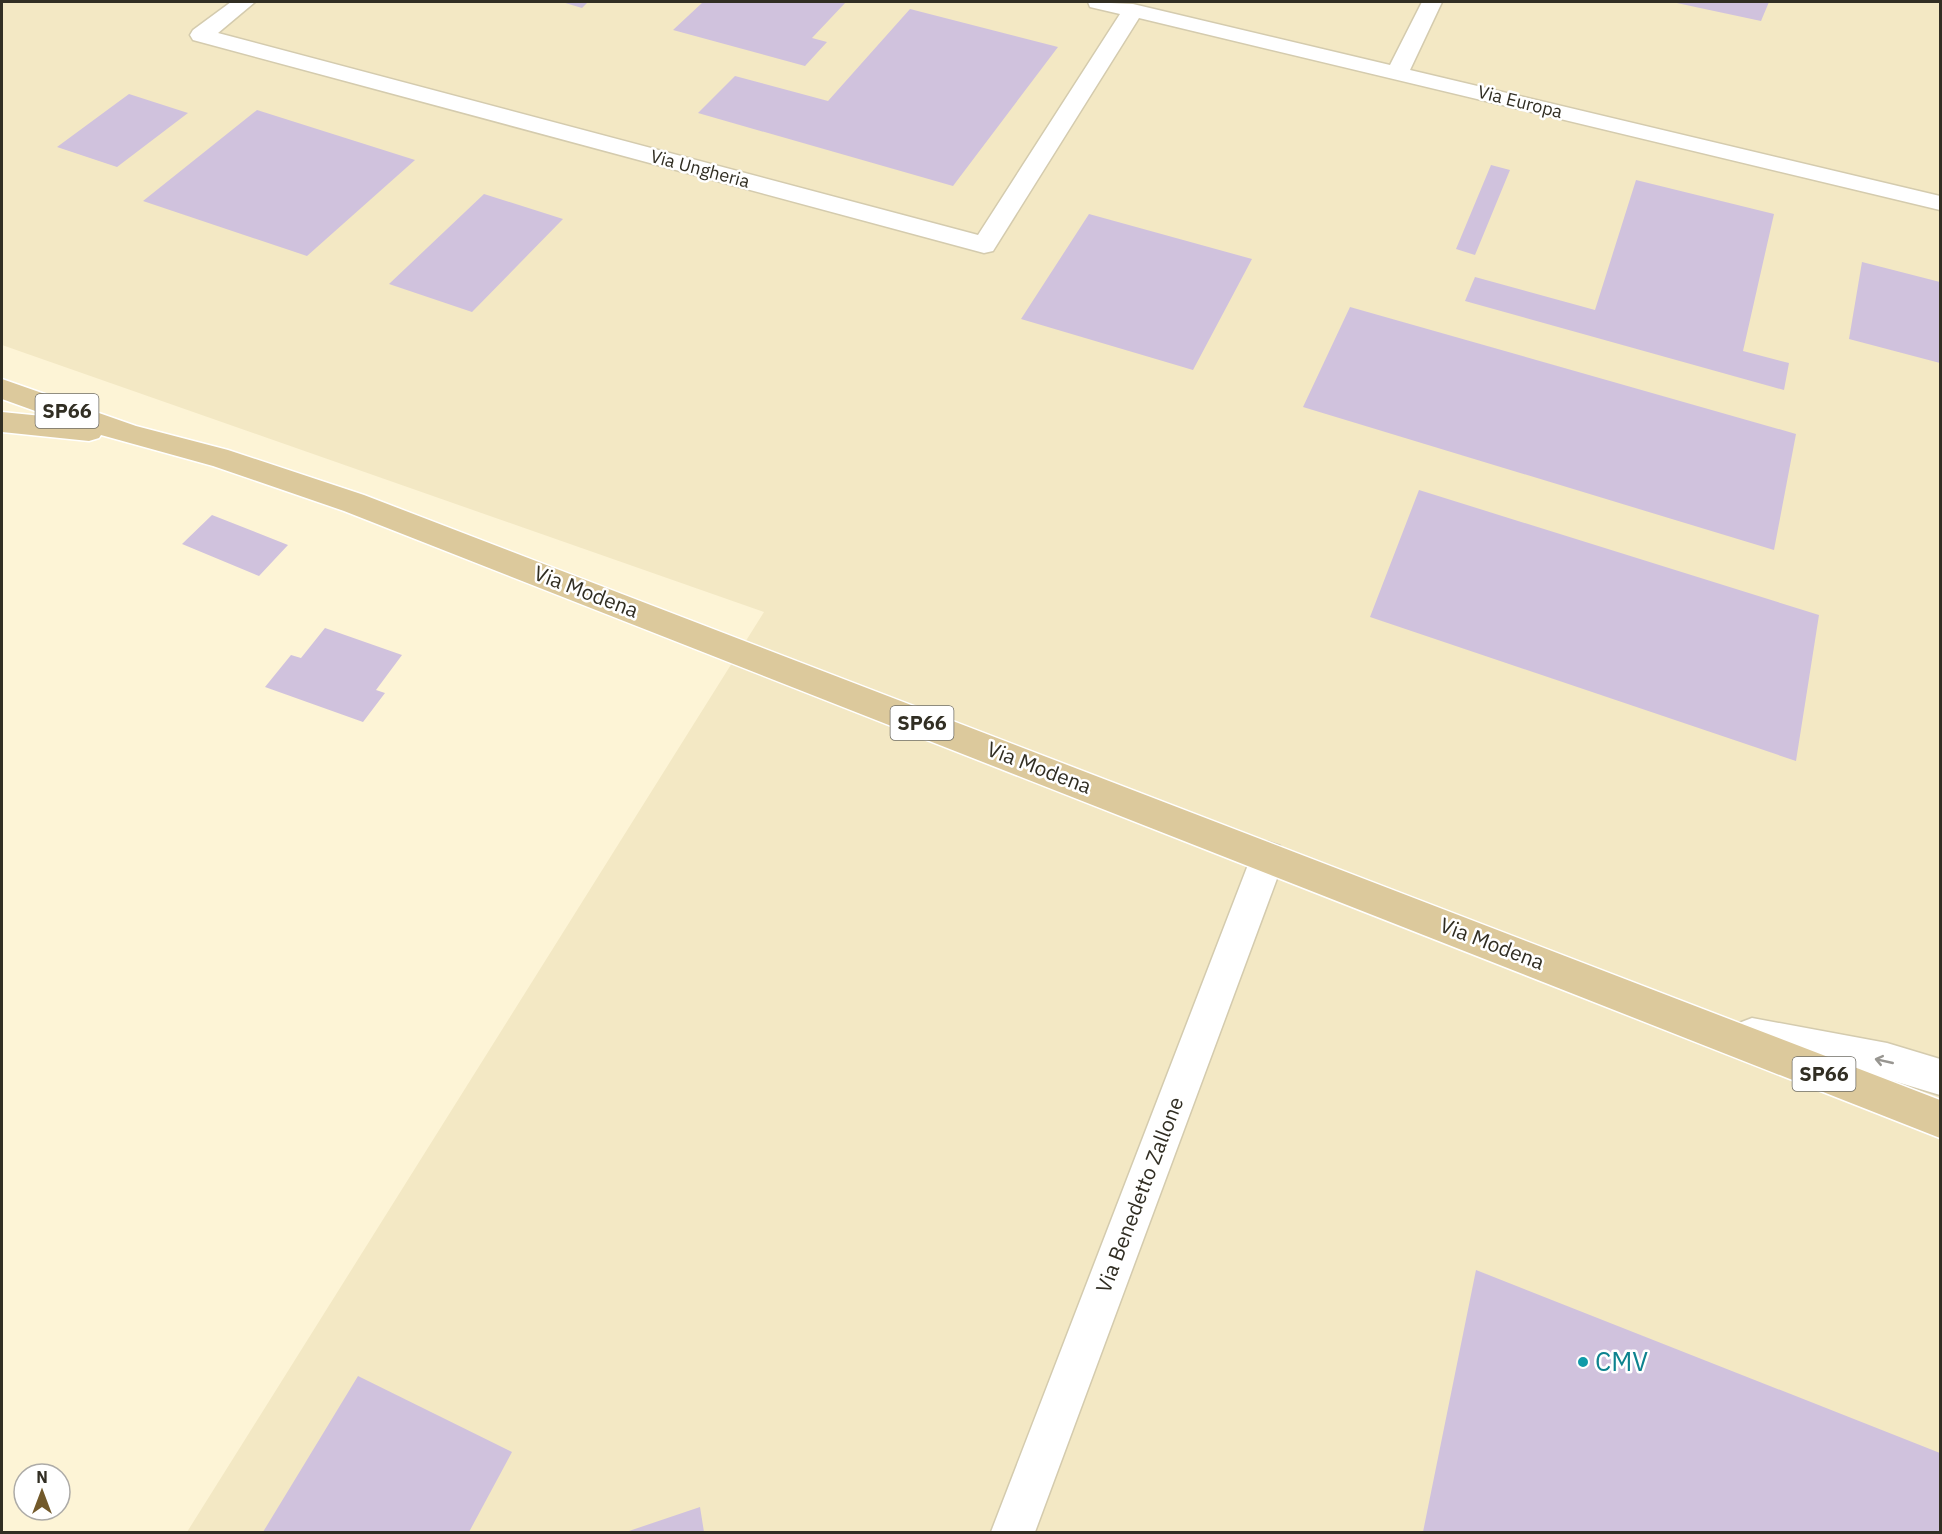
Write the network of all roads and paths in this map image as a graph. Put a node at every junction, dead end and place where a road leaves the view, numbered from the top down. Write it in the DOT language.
graph roads {
  1 [pos="244,2"];
  2 [pos="1098,2"];
  3 [pos="1432,2"];
  4 [pos="1133,10"];
  5 [pos="1398,72"];
  6 [pos="1941,203"];
  7 [pos="2,389"];
  8 [pos="2,422"];
  9 [pos="131,435"];
  10 [pos="1268,857"];
  11 [pos="1707,1028"];
  12 [pos="1941,1077"];
  13 [pos="1941,1119"];
  14 [pos="1013,1533"];
  1 -- 4 [label="street, Via Ungheria"];
  2 -- 4 [label="street, Via Europa"];
  3 -- 5 [label="street"];
  4 -- 5 [label="street, Via Europa"];
  5 -- 6 [label="street, Via Europa"];
  7 -- 9 [label="main road, Via Modena / SP66"];
  8 -- 9 [label="main road, Via Modena / SP66"];
  9 -- 10 [label="main road, Via Modena / SP66"];
  10 -- 11 [label="main road, Via Modena / SP66"];
  10 -- 14 [label="street, Via Benedetto Zallone"];
  12 -- 11 [label="street, one-way"];
  11 -- 13 [label="main road, Via Modena / SP66"];
}
